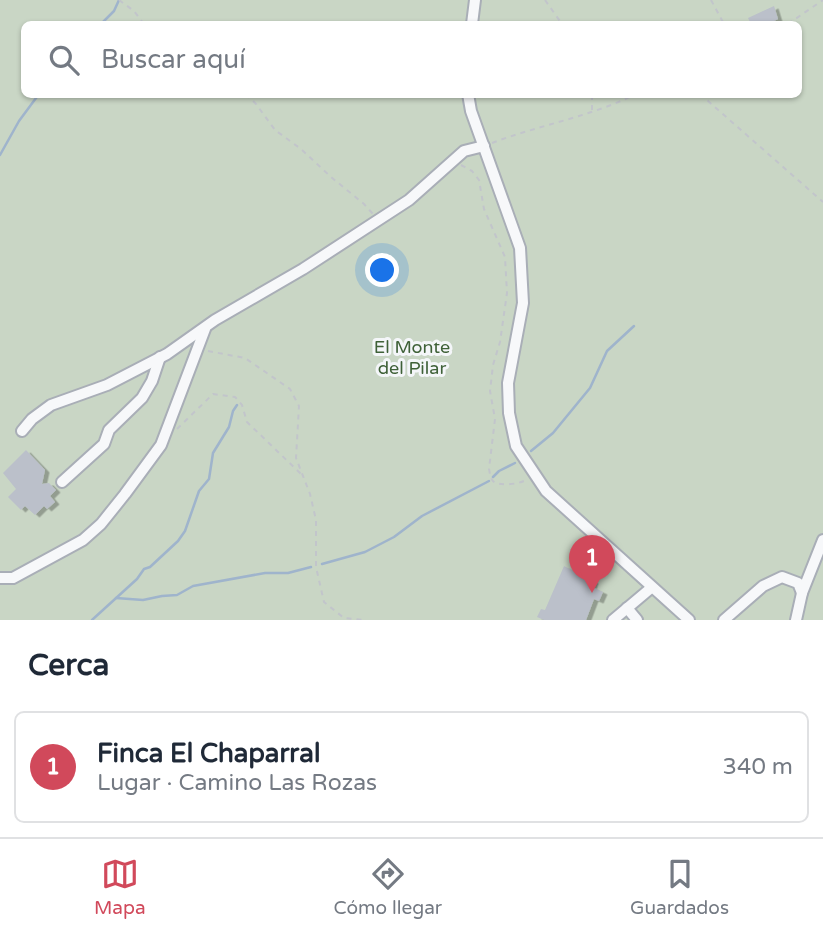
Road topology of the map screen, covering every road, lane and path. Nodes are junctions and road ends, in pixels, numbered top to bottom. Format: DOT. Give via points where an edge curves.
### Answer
graph roads {
  1 [pos="119,0"];
  2 [pos="475,0"];
  3 [pos="545,0"];
  4 [pos="711,0"];
  5 [pos="823,0"];
  6 [pos="142,21"];
  7 [pos="472,21"];
  8 [pos="560,21"];
  9 [pos="722,21"];
  10 [pos="792,21"];
  11 [pos="250,98"];
  12 [pos="469,98"];
  13 [pos="592,98"];
  14 [pos="626,98"];
  15 [pos="705,98"];
  16 [pos="592,111"];
  17 [pos="484,146"];
  18 [pos="448,164"];
  19 [pos="823,202"];
  20 [pos="378,221"];
  21 [pos="206,326"];
  22 [pos="197,349"];
  23 [pos="160,357"];
  24 [pos="177,429"];
  25 [pos="22,431"];
  26 [pos="533,474"];
  27 [pos="303,476"];
  28 [pos="62,482"];
  29 [pos="823,540"];
  30 [pos="0,578"];
  31 [pos="652,588"];
  32 [pos="803,593"];
  33 [pos="627,608"];
  34 [pos="365,620"];
  35 [pos="613,620"];
  36 [pos="638,620"];
  37 [pos="689,620"];
  38 [pos="724,620"];
  39 [pos="796,620"];
  1 -- 6 [label="path"];
  2 -- 7 [label="street"];
  3 -- 8 [label="path"];
  4 -- 9 [label="path"];
  5 -- 10 [label="path"];
  11 -- 20 [label="path" via="275,130"];
  12 -- 17 [label="street"];
  13 -- 16 [label="path"];
  14 -- 16 [label="path"];
  15 -- 19 [label="path"];
  16 -- 17 [label="path"];
  17 -- 18 [label="street" via="464,151"];
  17 -- 26 [label="street" via="520,248 523,303 508,383 509,413 516,446"];
  18 -- 20 [label="street"];
  18 -- 26 [label="path" via="463,166 479,180 484,209 505,257 507,293 490,391 495,419 491,477 499,484 523,483"];
  20 -- 21 [label="street"];
  21 -- 22 [label="street"];
  21 -- 23 [label="street"];
  22 -- 27 [label="path" via="245,358 290,389 299,406 296,458"];
  22 -- 30 [label="street" via="161,445 101,524 83,540 13,578"];
  23 -- 25 [label="street" via="107,385 51,405"];
  23 -- 28 [label="street" via="142,398 109,430 104,444"];
  24 -- 27 [label="path" via="214,394 235,397 247,422"];
  26 -- 31 [label="street"];
  27 -- 34 [label="path" via="318,532 316,567 324,602 344,618"];
  29 -- 32 [label="street"];
  31 -- 33 [label="street"];
  31 -- 37 [label="street"];
  32 -- 38 [label="street" via="798,583 782,577"];
  32 -- 39 [label="street"];
  33 -- 35 [label="street"];
  33 -- 36 [label="street"];
}
